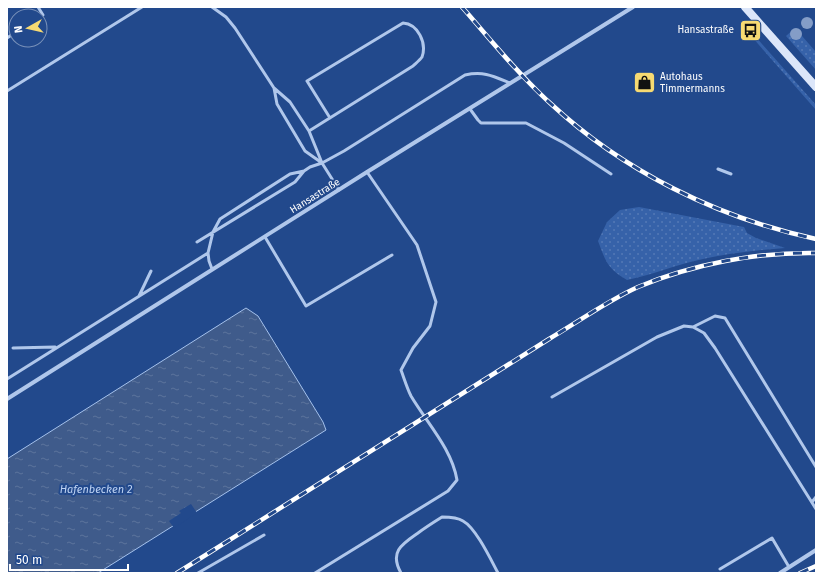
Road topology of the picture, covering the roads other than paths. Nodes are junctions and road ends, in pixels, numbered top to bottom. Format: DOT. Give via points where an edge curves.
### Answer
graph roads {
  1 [pos="142,7"];
  2 [pos="212,7"];
  3 [pos="633,7"];
  4 [pos="745,7"];
  5 [pos="510,83"];
  6 [pos="816,87"];
  7 [pos="274,88"];
  8 [pos="7,91"];
  9 [pos="470,109"];
  10 [pos="330,118"];
  11 [pos="309,132"];
  12 [pos="322,164"];
  13 [pos="718,169"];
  14 [pos="304,171"];
  15 [pos="367,172"];
  16 [pos="611,174"];
  17 [pos="731,174"];
  18 [pos="339,190"];
  19 [pos="213,232"];
  20 [pos="265,237"];
  21 [pos="197,242"];
  22 [pos="208,253"];
  23 [pos="392,256"];
  24 [pos="212,269"];
  25 [pos="151,271"];
  26 [pos="138,296"];
  27 [pos="693,327"];
  28 [pos="56,347"];
  29 [pos="13,348"];
  30 [pos="7,378"];
  31 [pos="552,397"];
  32 [pos="7,399"];
  33 [pos="816,467"];
  34 [pos="816,497"];
  35 [pos="812,502"];
  36 [pos="816,509"];
  37 [pos="264,535"];
  38 [pos="816,550"];
  39 [pos="789,567"];
  40 [pos="720,569"];
  41 [pos="198,573"];
  42 [pos="316,573"];
  43 [pos="401,573"];
  44 [pos="498,573"];
  45 [pos="780,573"];
  1 -- 8 [label="lane"];
  2 -- 7 [label="lane" via="226,17 235,28"];
  3 -- 5 [label="street, Hansastraße"];
  4 -- 6 [label="main road"];
  5 -- 9 [label="street, Hansastraße"];
  5 -- 12 [label="lane" via="487,74 466,75"];
  7 -- 11 [label="lane" via="290,102"];
  7 -- 12 [label="lane" via="277,104 305,151"];
  9 -- 15 [label="street, Hansastraße"];
  9 -- 16 [label="lane" via="481,123 526,123 564,143"];
  10 -- 10 [label="lane" via="422,58 423,44 415,27 403,22 307,81"];
  10 -- 11 [label="lane"];
  11 -- 12 [label="lane"];
  12 -- 14 [label="lane"];
  12 -- 18 [label="lane"];
  13 -- 17 [label="lane"];
  14 -- 19 [label="lane" via="295,182"];
  14 -- 19 [label="lane" via="290,174 220,219"];
  15 -- 18 [label="street, Hansastraße"];
  15 -- 42 [label="lane" via="417,245 436,302 430,326 413,348 401,370 410,394 455,467 457,480 448,491"];
  18 -- 20 [label="street, Hansastraße"];
  19 -- 21 [label="lane"];
  19 -- 22 [label="lane"];
  20 -- 23 [label="lane" via="306,306"];
  20 -- 24 [label="street, Hansastraße"];
  22 -- 24 [label="lane"];
  22 -- 26 [label="lane"];
  24 -- 32 [label="street, Hansastraße"];
  25 -- 26 [label="lane"];
  26 -- 28 [label="lane"];
  27 -- 31 [label="lane" via="684,326 657,337"];
  27 -- 33 [label="lane" via="716,316 725,318"];
  27 -- 35 [label="lane" via="704,333 715,348"];
  28 -- 29 [label="lane"];
  28 -- 30 [label="lane"];
  34 -- 35 [label="lane"];
  35 -- 36 [label="lane"];
  37 -- 41 [label="lane"];
  38 -- 39 [label="street"];
  39 -- 40 [label="lane" via="772,538"];
  39 -- 45 [label="street"];
  43 -- 44 [label="lane" via="397,566 397,552 403,543 442,517 465,521"];
}
